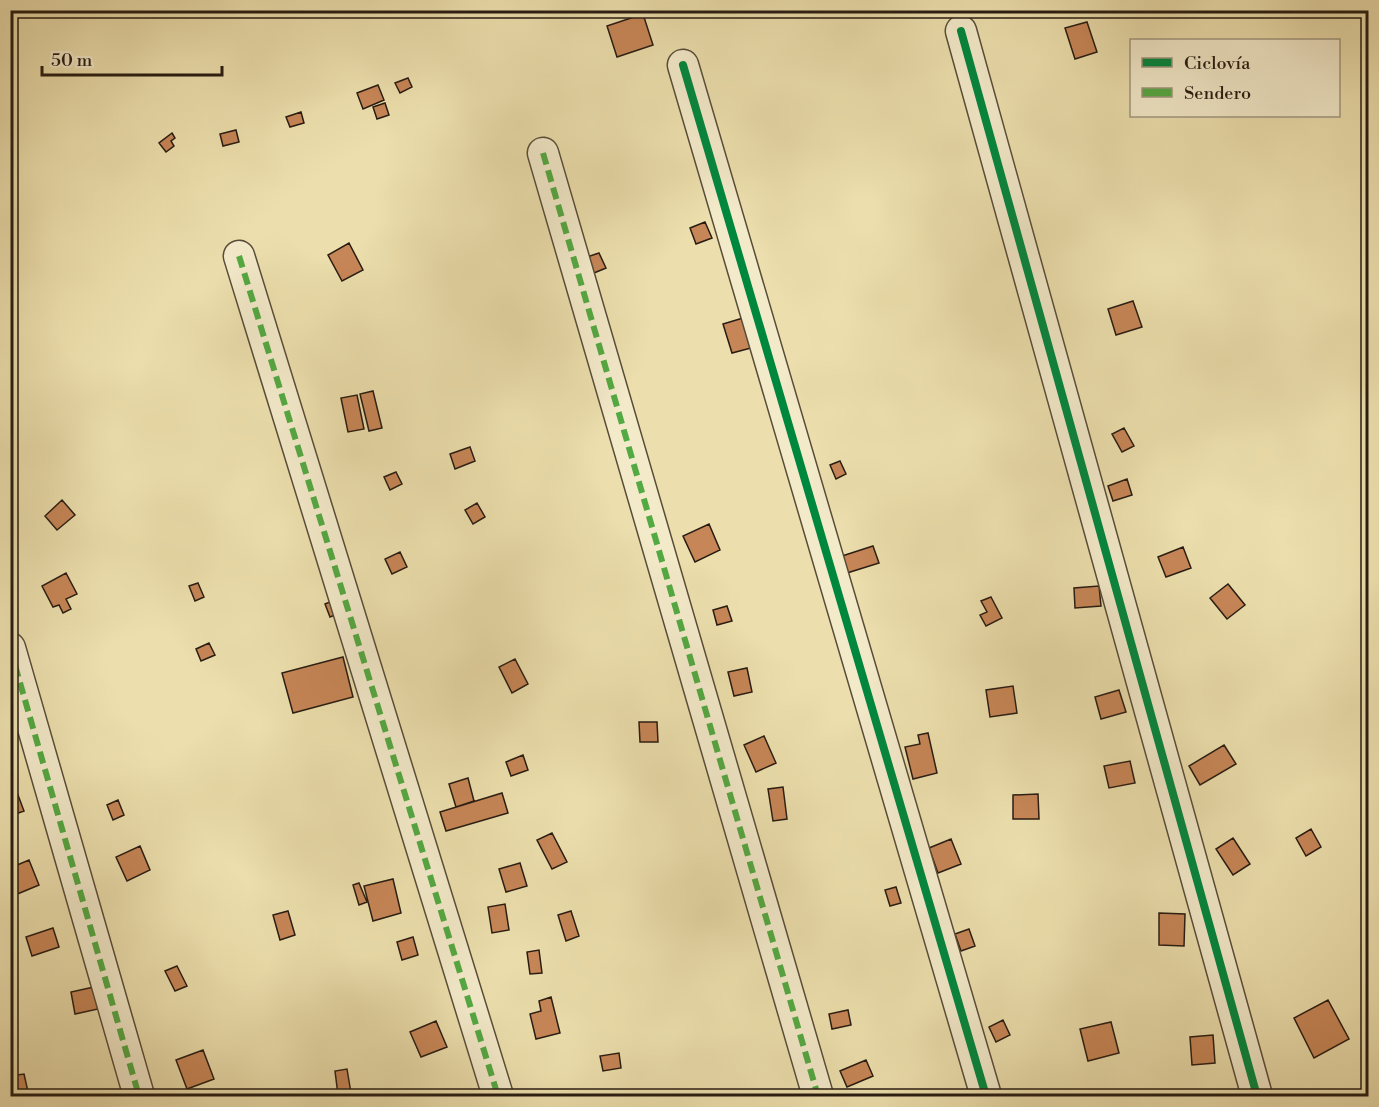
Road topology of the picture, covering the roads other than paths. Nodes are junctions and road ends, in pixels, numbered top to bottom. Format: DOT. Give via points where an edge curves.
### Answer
graph roads {
  1 [pos="961,31"];
  2 [pos="683,65"];
  3 [pos="543,153"];
  4 [pos="239,256"];
  5 [pos="10,648"];
  6 [pos="139,1096"];
  7 [pos="498,1096"];
  8 [pos="818,1096"];
  9 [pos="986,1096"];
  10 [pos="1257,1096"];
  1 -- 10 [label="street"];
  2 -- 9 [label="street"];
  3 -- 8 [label="street"];
  4 -- 7 [label="street"];
  5 -- 6 [label="street"];
}
